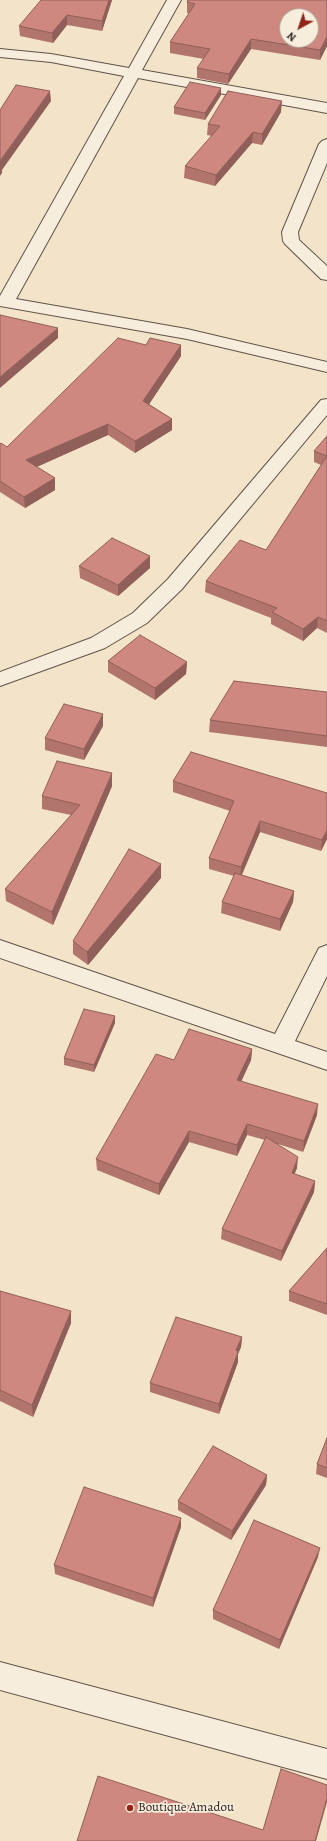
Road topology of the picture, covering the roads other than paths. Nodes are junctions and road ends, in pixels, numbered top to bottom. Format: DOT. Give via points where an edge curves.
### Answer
graph roads {
  1 [pos="174,0"];
  2 [pos="0,54"];
  3 [pos="133,73"];
  4 [pos="327,108"];
  5 [pos="327,144"];
  6 [pos="327,275"];
  7 [pos="3,301"];
  8 [pos="327,367"];
  9 [pos="327,404"];
  10 [pos="0,679"];
  11 [pos="0,949"];
  12 [pos="327,954"];
  13 [pos="281,1045"];
  14 [pos="327,1061"];
  15 [pos="0,1676"];
  16 [pos="327,1764"];
  1 -- 3 [label="street"];
  2 -- 3 [label="street" via="51,58"];
  3 -- 4 [label="street"];
  3 -- 7 [label="street"];
  5 -- 6 [label="street" via="290,232 291,242"];
  7 -- 8 [label="street" via="187,334"];
  9 -- 10 [label="street" via="175,584 140,618 98,643"];
  11 -- 13 [label="street"];
  12 -- 13 [label="street"];
  13 -- 14 [label="street"];
  15 -- 16 [label="street"];
}
